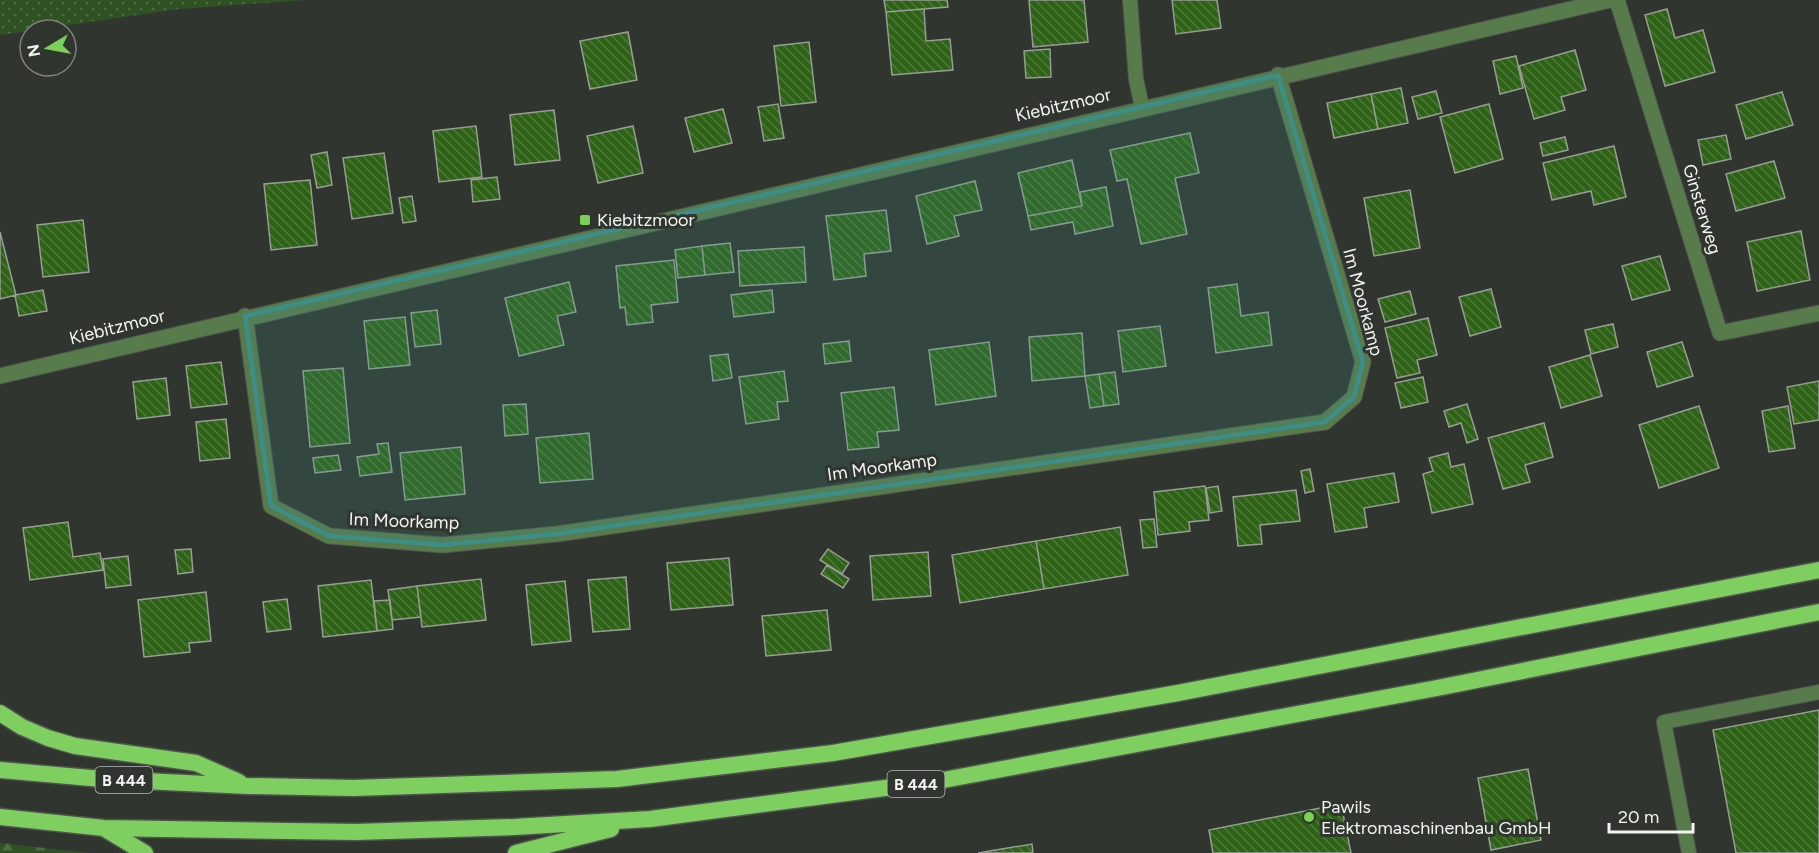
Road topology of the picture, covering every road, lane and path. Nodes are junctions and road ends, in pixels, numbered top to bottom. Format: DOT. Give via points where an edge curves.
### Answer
graph roads {
  1 [pos="1130,0"];
  2 [pos="1610,0"];
  3 [pos="1617,0"];
  4 [pos="1278,75"];
  5 [pos="1142,107"];
  6 [pos="1819,313"];
  7 [pos="245,316"];
  8 [pos="0,376"];
  9 [pos="1819,570"];
  10 [pos="1819,612"];
  11 [pos="1819,692"];
  12 [pos="0,713"];
  13 [pos="0,770"];
  14 [pos="248,786"];
  15 [pos="0,817"];
  16 [pos="650,819"];
  17 [pos="104,828"];
  18 [pos="145,853"];
  19 [pos="516,853"];
  20 [pos="1689,853"];
  1 -- 5 [label="lane"];
  2 -- 4 [label="street, Kiebitzmoor"];
  3 -- 6 [label="street, Ginsterweg" via="1720,333"];
  4 -- 5 [label="street, Kiebitzmoor"];
  4 -- 7 [label="street, Im Moorkamp" via="1363,362 1354,397 1325,422 557,534 443,545 328,536 271,506"];
  5 -- 7 [label="street, Kiebitzmoor"];
  7 -- 8 [label="street, Kiebitzmoor"];
  9 -- 14 [label="highway, B 444" via="1178,693 833,753 616,779 353,788"];
  10 -- 16 [label="highway, B 444" via="938,781"];
  11 -- 20 [label="lane" via="1664,722"];
  12 -- 14 [label="highway" via="22,727 75,746 196,763"];
  13 -- 14 [label="highway, B 444"];
  15 -- 17 [label="highway, B 444"];
  16 -- 17 [label="highway, B 444" via="356,832"];
  16 -- 19 [label="highway, B 444"];
  17 -- 18 [label="highway, B 444"];
}
